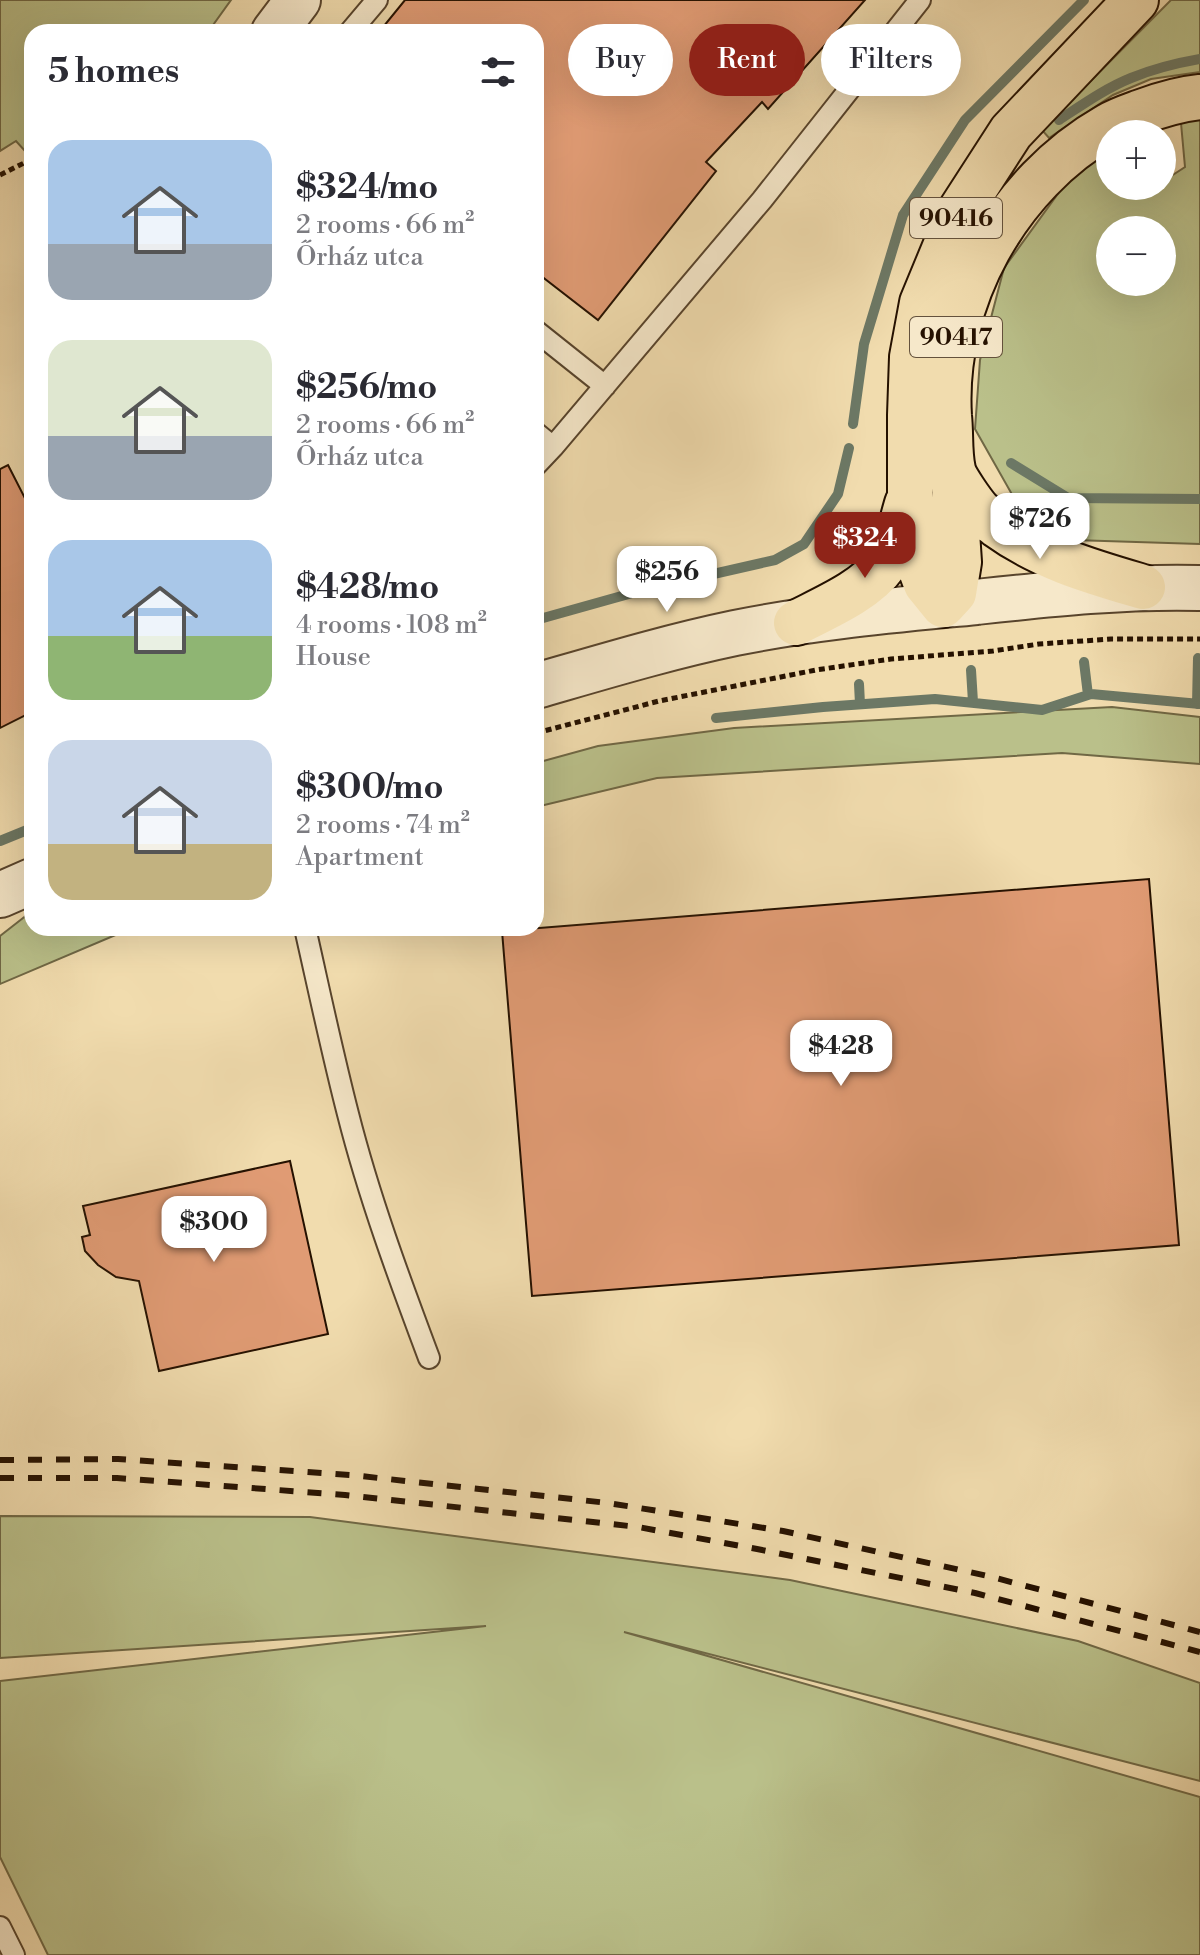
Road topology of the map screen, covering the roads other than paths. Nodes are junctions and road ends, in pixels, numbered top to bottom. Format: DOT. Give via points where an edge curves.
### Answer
graph roads {
  1 [pos="298,0"];
  2 [pos="377,0"];
  3 [pos="920,0"];
  4 [pos="1136,0"];
  5 [pos="280,24"];
  6 [pos="357,24"];
  7 [pos="1200,97"];
  8 [pos="544,337"];
  9 [pos="605,386"];
  10 [pos="544,440"];
  11 [pos="553,447"];
  12 [pos="544,457"];
  13 [pos="953,473"];
  14 [pos="910,494"];
  15 [pos="1143,587"];
  16 [pos="1200,588"];
  17 [pos="943,605"];
  18 [pos="796,623"];
  19 [pos="544,684"];
  20 [pos="24,884"];
  21 [pos="0,895"];
  22 [pos="307,936"];
  23 [pos="429,1358"];
  24 [pos="0,1927"];
  25 [pos="14,1955"];
  1 -- 5 [label="street"];
  2 -- 6 [label="lane"];
  3 -- 9 [label="lane" via="762,200"];
  4 -- 14 [label="highway, 90416" via="1011,132 949,235 922,303 912,357"];
  7 -- 13 [label="highway, 90417" via="1109,125 1039,180 1006,220 982,263 956,335 949,406"];
  8 -- 9 [label="lane"];
  9 -- 11 [label="lane"];
  10 -- 11 [label="lane"];
  11 -- 12 [label="lane"];
  13 -- 15 [label="highway" via="980,511 1017,540 1045,555"];
  13 -- 17 [label="highway, 90417" via="959,562 954,593"];
  14 -- 17 [label="highway, 90416" via="919,565"];
  14 -- 18 [label="highway, 90416" via="885,564 840,600"];
  15 -- 16 [label="street"];
  15 -- 17 [label="street"];
  17 -- 18 [label="street"];
  18 -- 19 [label="street" via="658,651"];
  20 -- 21 [label="street"];
  22 -- 23 [label="lane" via="361,1160"];
  24 -- 25 [label="lane"];
}
